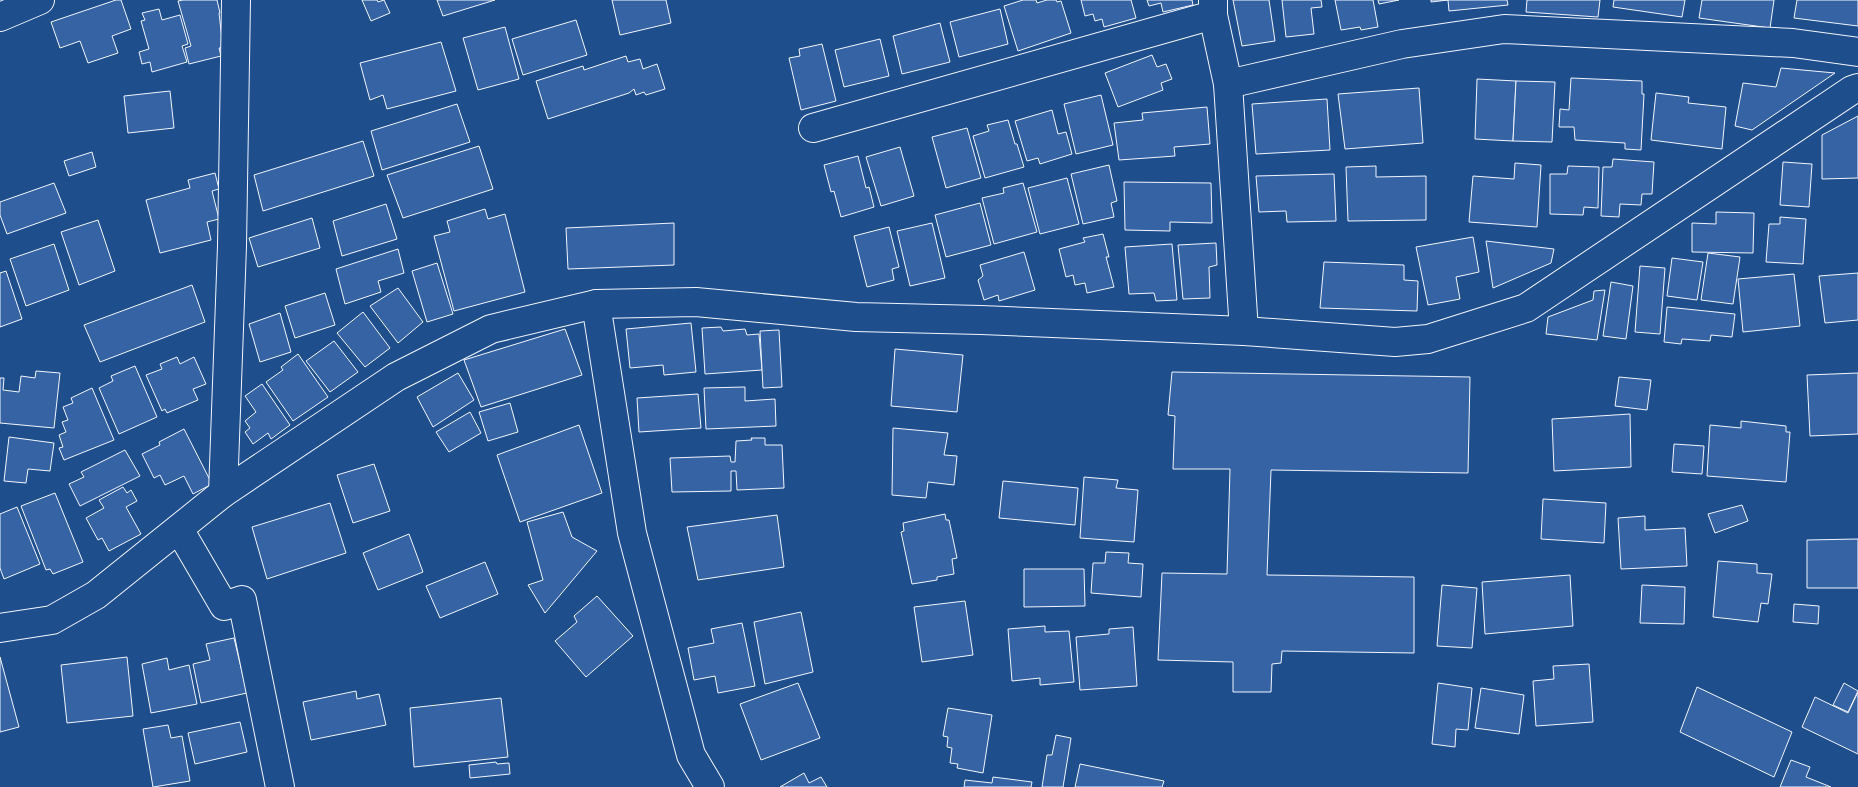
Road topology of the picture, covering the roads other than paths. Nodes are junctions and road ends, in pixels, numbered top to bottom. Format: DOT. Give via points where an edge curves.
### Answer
graph roads {
  1 [pos="40,0"];
  2 [pos="236,0"];
  3 [pos="1213,7"];
  4 [pos="0,17"];
  5 [pos="1858,52"];
  6 [pos="1228,84"];
  7 [pos="1858,88"];
  8 [pos="813,128"];
  9 [pos="596,304"];
  10 [pos="1244,331"];
  11 [pos="223,493"];
  12 [pos="179,529"];
  13 [pos="0,628"];
  14 [pos="280,787"];
  15 [pos="710,787"];
  1 -- 4 [label="street"];
  2 -- 11 [label="street"];
  3 -- 6 [label="street"];
  3 -- 8 [label="street"];
  5 -- 6 [label="street" via="1793,43 1504,29 1402,44"];
  6 -- 10 [label="street"];
  7 -- 10 [label="street" via="1526,308 1428,339 1395,342"];
  9 -- 10 [label="street" via="696,302 856,317"];
  9 -- 11 [label="street" via="491,329 396,377"];
  9 -- 15 [label="street" via="632,533 691,755"];
  11 -- 12 [label="street"];
  12 -- 13 [label="street" via="96,595 52,620"];
  12 -- 14 [label="street" via="224,606 242,600"];
}
